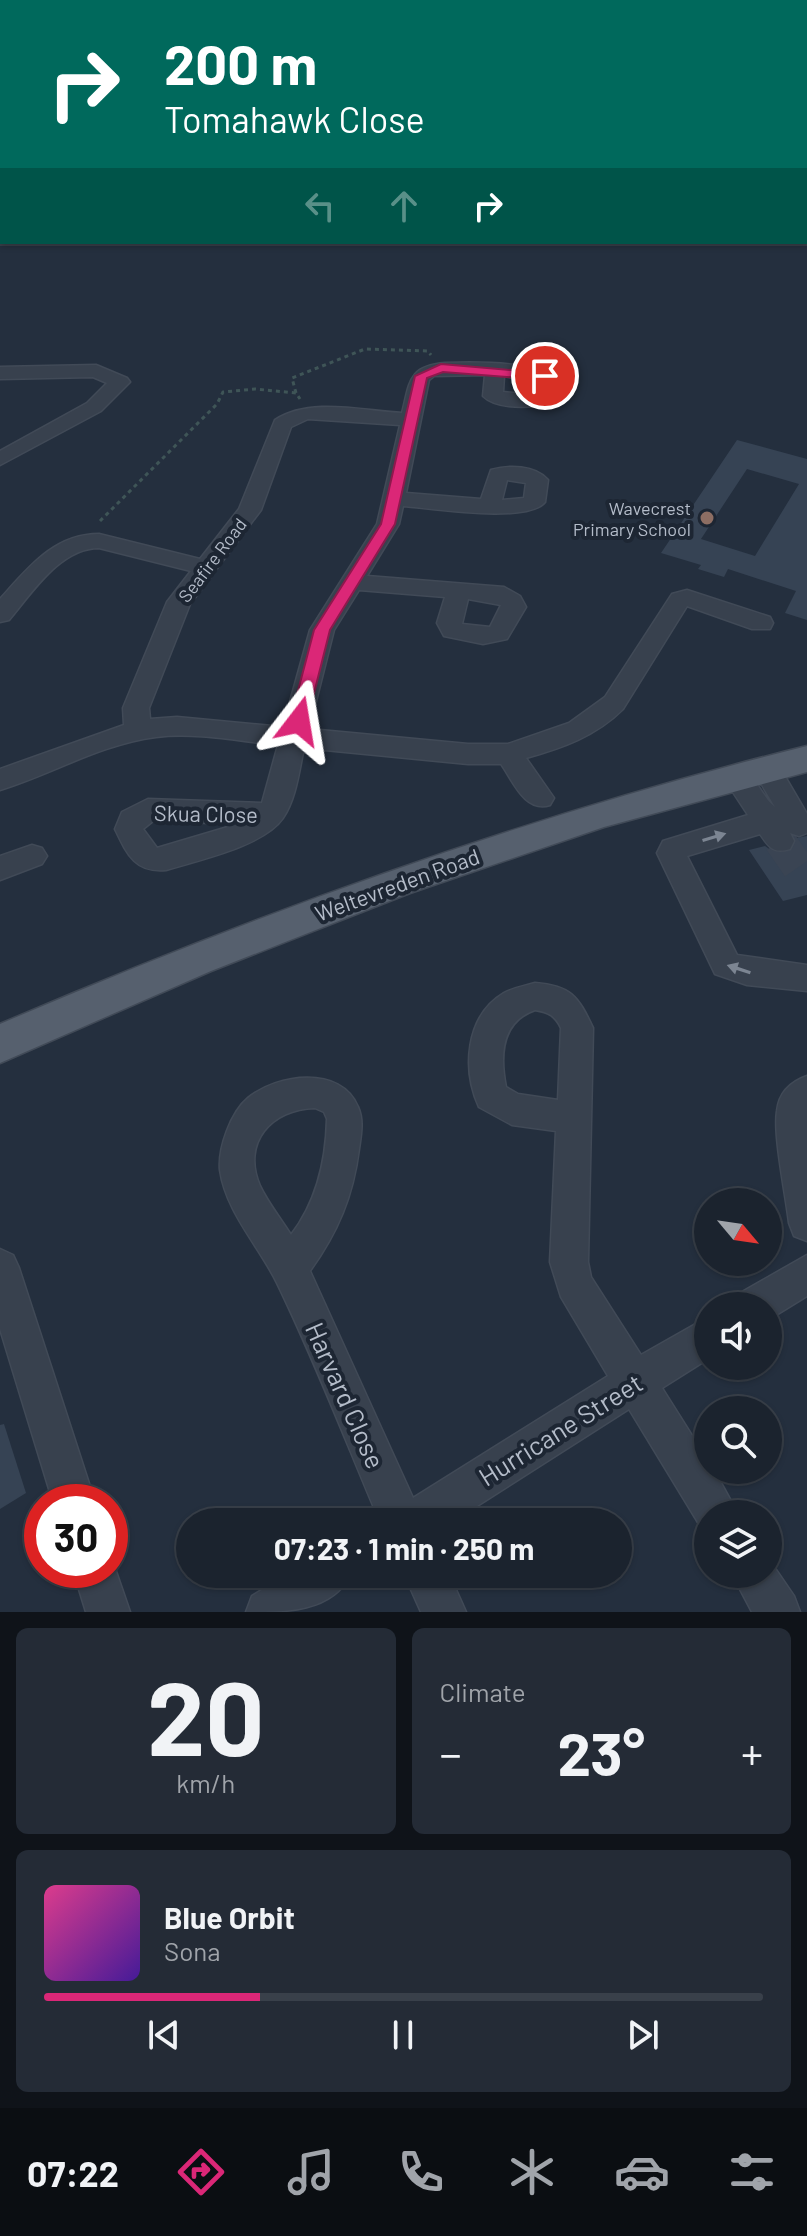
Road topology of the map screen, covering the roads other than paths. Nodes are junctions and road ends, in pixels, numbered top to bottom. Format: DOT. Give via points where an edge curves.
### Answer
graph roads {
  1 [pos="495,371"];
  2 [pos="0,373"];
  3 [pos="411,420"];
  4 [pos="0,459"];
  5 [pos="394,499"];
  6 [pos="490,505"];
  7 [pos="204,567"];
  8 [pos="352,582"];
  9 [pos="459,592"];
  10 [pos="0,614"];
  11 [pos="761,623"];
  12 [pos="137,731"];
  13 [pos="295,737"];
  14 [pos="508,754"];
  15 [pos="807,759"];
  16 [pos="752,772"];
  17 [pos="0,780"];
  18 [pos="540,798"];
  19 [pos="271,814"];
  20 [pos="32,856"];
  21 [pos="0,868"];
  22 [pos="807,978"];
  23 [pos="0,1044"];
  24 [pos="807,1091"];
  25 [pos="573,1118"];
  26 [pos="807,1223"];
  27 [pos="0,1268"];
  28 [pos="290,1268"];
  29 [pos="807,1274"];
  30 [pos="778,1292"];
  31 [pos="694,1345"];
  32 [pos="635,1382"];
  33 [pos="68,1484"];
  34 [pos="708,1500"];
  35 [pos="396,1508"];
  36 [pos="435,1508"];
  37 [pos="101,1588"];
  38 [pos="307,1588"];
  39 [pos="433,1588"];
  40 [pos="763,1588"];
  41 [pos="108,1612"];
  42 [pos="268,1612"];
  43 [pos="444,1612"];
  44 [pos="778,1612"];
  1 -- 3 [label="street, Skua Close" via="435,369 420,379"];
  2 -- 4 [label="street" via="96,371 120,382 94,407"];
  3 -- 5 [label="street, Skua Close"];
  3 -- 7 [label="street, Seafire Road" via="308,413 291,418 280,427 250,510"];
  5 -- 6 [label="street"];
  5 -- 8 [label="street, Skua Close" via="385,532"];
  7 -- 10 [label="street" via="82,540 63,549"];
  7 -- 12 [label="street, Seafire Road" via="174,614 136,708"];
  8 -- 9 [label="street"];
  8 -- 13 [label="street, Skua Close" via="322,630"];
  11 -- 14 [label="street" via="680,599 603,716 559,738"];
  12 -- 13 [label="street" via="177,726"];
  12 -- 17 [label="street"];
  13 -- 14 [label="street"];
  13 -- 19 [label="street, Skua Close"];
  14 -- 18 [label="street"];
  15 -- 16 [label="main road, Weltevreden Road"];
  22 -- 16 [label="street, one-way" via="726,965 671,853 785,825"];
  16 -- 23 [label="main road, Weltevreden Road" via="441,867 215,952"];
  20 -- 21 [label="street"];
  24 -- 26 [label="street" via="793,1114"];
  25 -- 32 [label="street" via="569,1262 574,1284"];
  27 -- 33 [label="street"];
  28 -- 35 [label="street, Harvard Close"];
  29 -- 30 [label="street"];
  31 -- 32 [label="street, Hurricane Street"];
  32 -- 34 [label="street"];
  32 -- 36 [label="street, Hurricane Street"];
  37 -- 41 [label="street"];
  38 -- 42 [label="street"];
  39 -- 43 [label="street"];
  40 -- 44 [label="street"];
}
